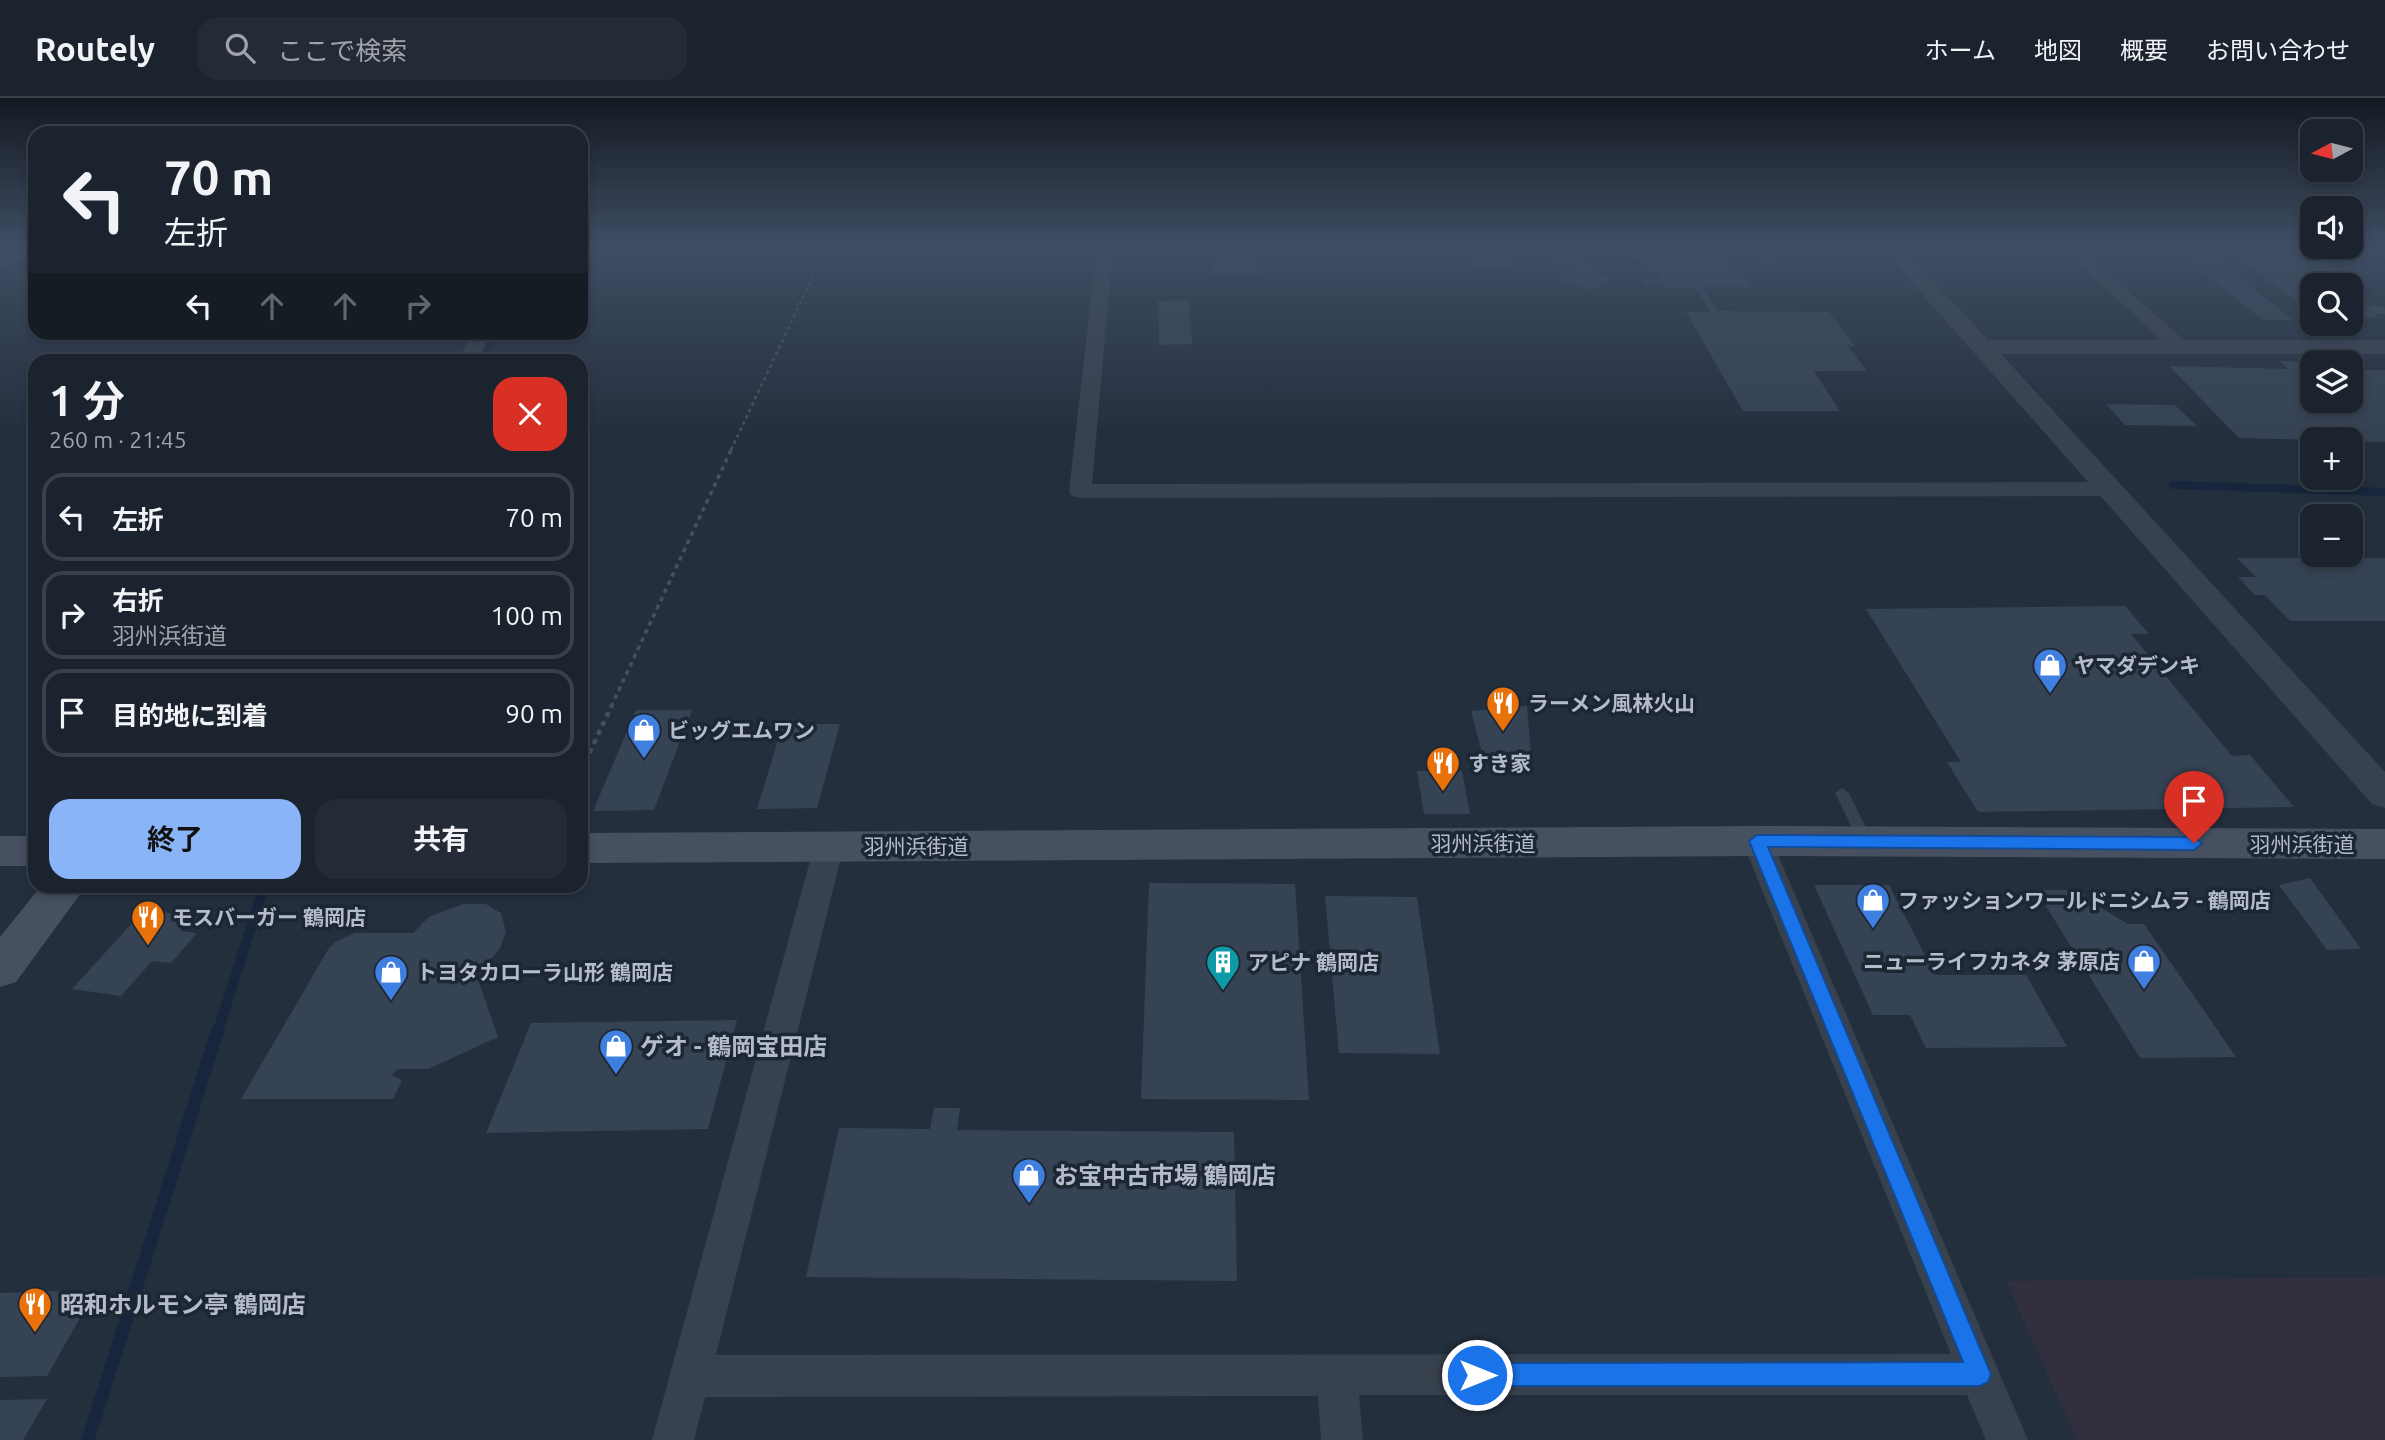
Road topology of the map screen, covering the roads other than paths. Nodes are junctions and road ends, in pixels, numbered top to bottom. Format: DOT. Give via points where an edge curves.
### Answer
graph roads {
  1 [pos="1099,309"];
  2 [pos="1947,309"];
  3 [pos="2138,309"];
  4 [pos="1982,347"];
  5 [pos="2180,347"];
  6 [pos="2385,347"];
  7 [pos="2109,489"];
  8 [pos="1842,793"];
  9 [pos="2385,795"];
  10 [pos="1757,841"];
  11 [pos="1866,842"];
  12 [pos="2385,844"];
  13 [pos="829,846"];
  14 [pos="588,848"];
  15 [pos="0,851"];
  16 [pos="28,851"];
  17 [pos="60,893"];
  18 [pos="0,969"];
  19 [pos="1980,1374"];
  20 [pos="1337,1375"];
  21 [pos="690,1376"];
  22 [pos="673,1440"];
  23 [pos="1342,1440"];
  24 [pos="2007,1440"];
  1 -- 7 [label="street" via="1080,491"];
  2 -- 4 [label="street"];
  3 -- 5 [label="street"];
  4 -- 5 [label="street"];
  4 -- 7 [label="street"];
  5 -- 6 [label="street"];
  7 -- 9 [label="street"];
  8 -- 11 [label="lane"];
  10 -- 11 [label="main road, 羽州浜街道"];
  10 -- 13 [label="main road, 羽州浜街道"];
  10 -- 19 [label="street"];
  11 -- 12 [label="main road, 羽州浜街道"];
  13 -- 14 [label="main road, 羽州浜街道"];
  13 -- 21 [label="street"];
  15 -- 16 [label="main road"];
  17 -- 18 [label="main road"];
  19 -- 20 [label="street"];
  19 -- 24 [label="street"];
  20 -- 21 [label="street"];
  20 -- 23 [label="street"];
  21 -- 22 [label="street"];
}
